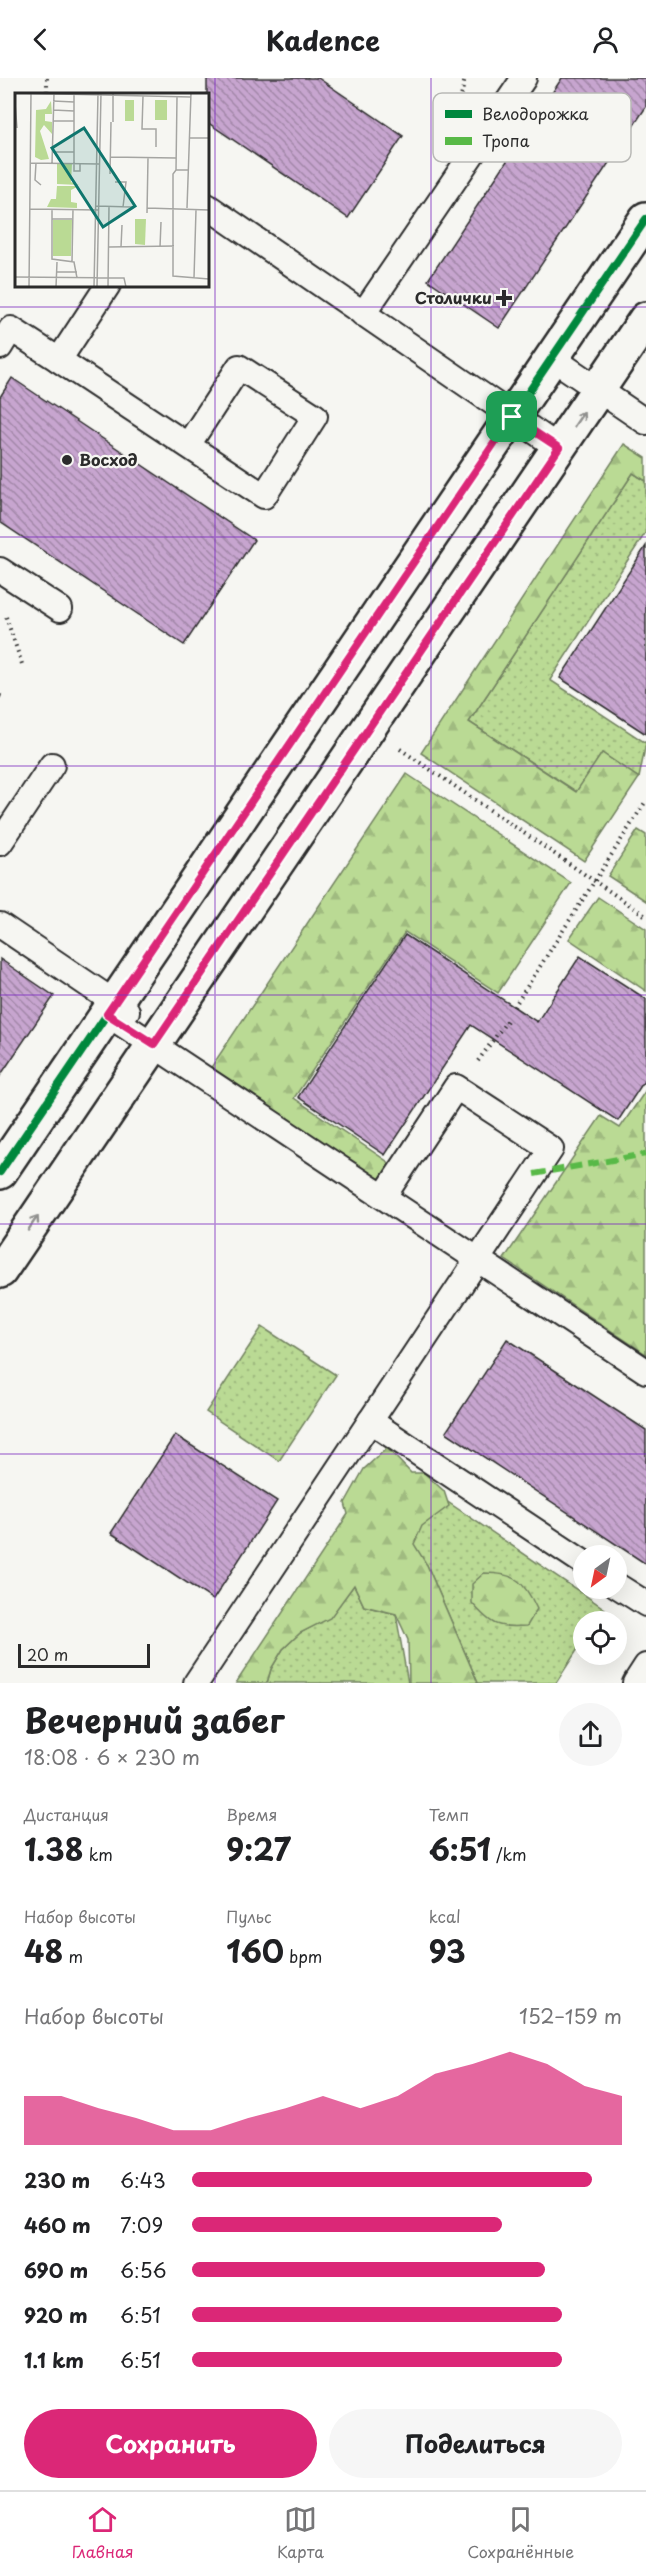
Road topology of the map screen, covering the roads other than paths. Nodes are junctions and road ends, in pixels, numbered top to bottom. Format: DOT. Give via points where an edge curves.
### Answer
graph roads {
  1 [pos="524,78"];
  2 [pos="514,93"];
  3 [pos="467,162"];
  4 [pos="208,207"];
  5 [pos="646,219"];
  6 [pos="107,286"];
  7 [pos="363,314"];
  8 [pos="646,319"];
  9 [pos="0,347"];
  10 [pos="552,358"];
  11 [pos="59,360"];
  12 [pos="598,390"];
  13 [pos="512,417"];
  14 [pos="646,422"];
  15 [pos="188,446"];
  16 [pos="559,448"];
  17 [pos="0,570"];
  18 [pos="60,609"];
  19 [pos="52,765"];
  20 [pos="0,843"];
  21 [pos="0,925"];
  22 [pos="111,1009"];
  23 [pos="158,1038"];
  24 [pos="0,1172"];
  25 [pos="384,1196"];
  26 [pos="477,1259"];
  27 [pos="0,1271"];
  28 [pos="646,1371"];
  29 [pos="370,1421"];
  30 [pos="573,1556"];
  31 [pos="627,1591"];
  32 [pos="646,1604"];
  33 [pos="646,1666"];
  34 [pos="196,1683"];
  35 [pos="635,1683"];
  1 -- 2 [label="lane"];
  3 -- 7 [label="lane"];
  4 -- 7 [label="lane"];
  5 -- 10 [label="street"];
  6 -- 11 [label="lane"];
  7 -- 13 [label="lane"];
  8 -- 12 [label="street"];
  9 -- 11 [label="lane" via="11,329"];
  10 -- 12 [label="lane"];
  10 -- 13 [label="street"];
  11 -- 15 [label="lane"];
  12 -- 14 [label="lane"];
  16 -- 12 [label="street, one-way"];
  13 -- 16 [label="lane"];
  13 -- 22 [label="street"];
  15 -- 15 [label="lane" via="264,496 315,416 239,367"];
  16 -- 23 [label="street"];
  17 -- 18 [label="lane"];
  19 -- 20 [label="lane"];
  21 -- 22 [label="lane"];
  22 -- 23 [label="lane"];
  22 -- 24 [label="street"];
  23 -- 25 [label="lane"];
  27 -- 23 [label="street, one-way"];
  25 -- 26 [label="lane"];
  25 -- 26 [label="lane" via="456,1087 551,1149"];
  26 -- 28 [label="lane"];
  26 -- 29 [label="lane"];
  29 -- 30 [label="lane"];
  29 -- 34 [label="lane"];
  31 -- 32 [label="lane"];
  33 -- 35 [label="lane"];
}
